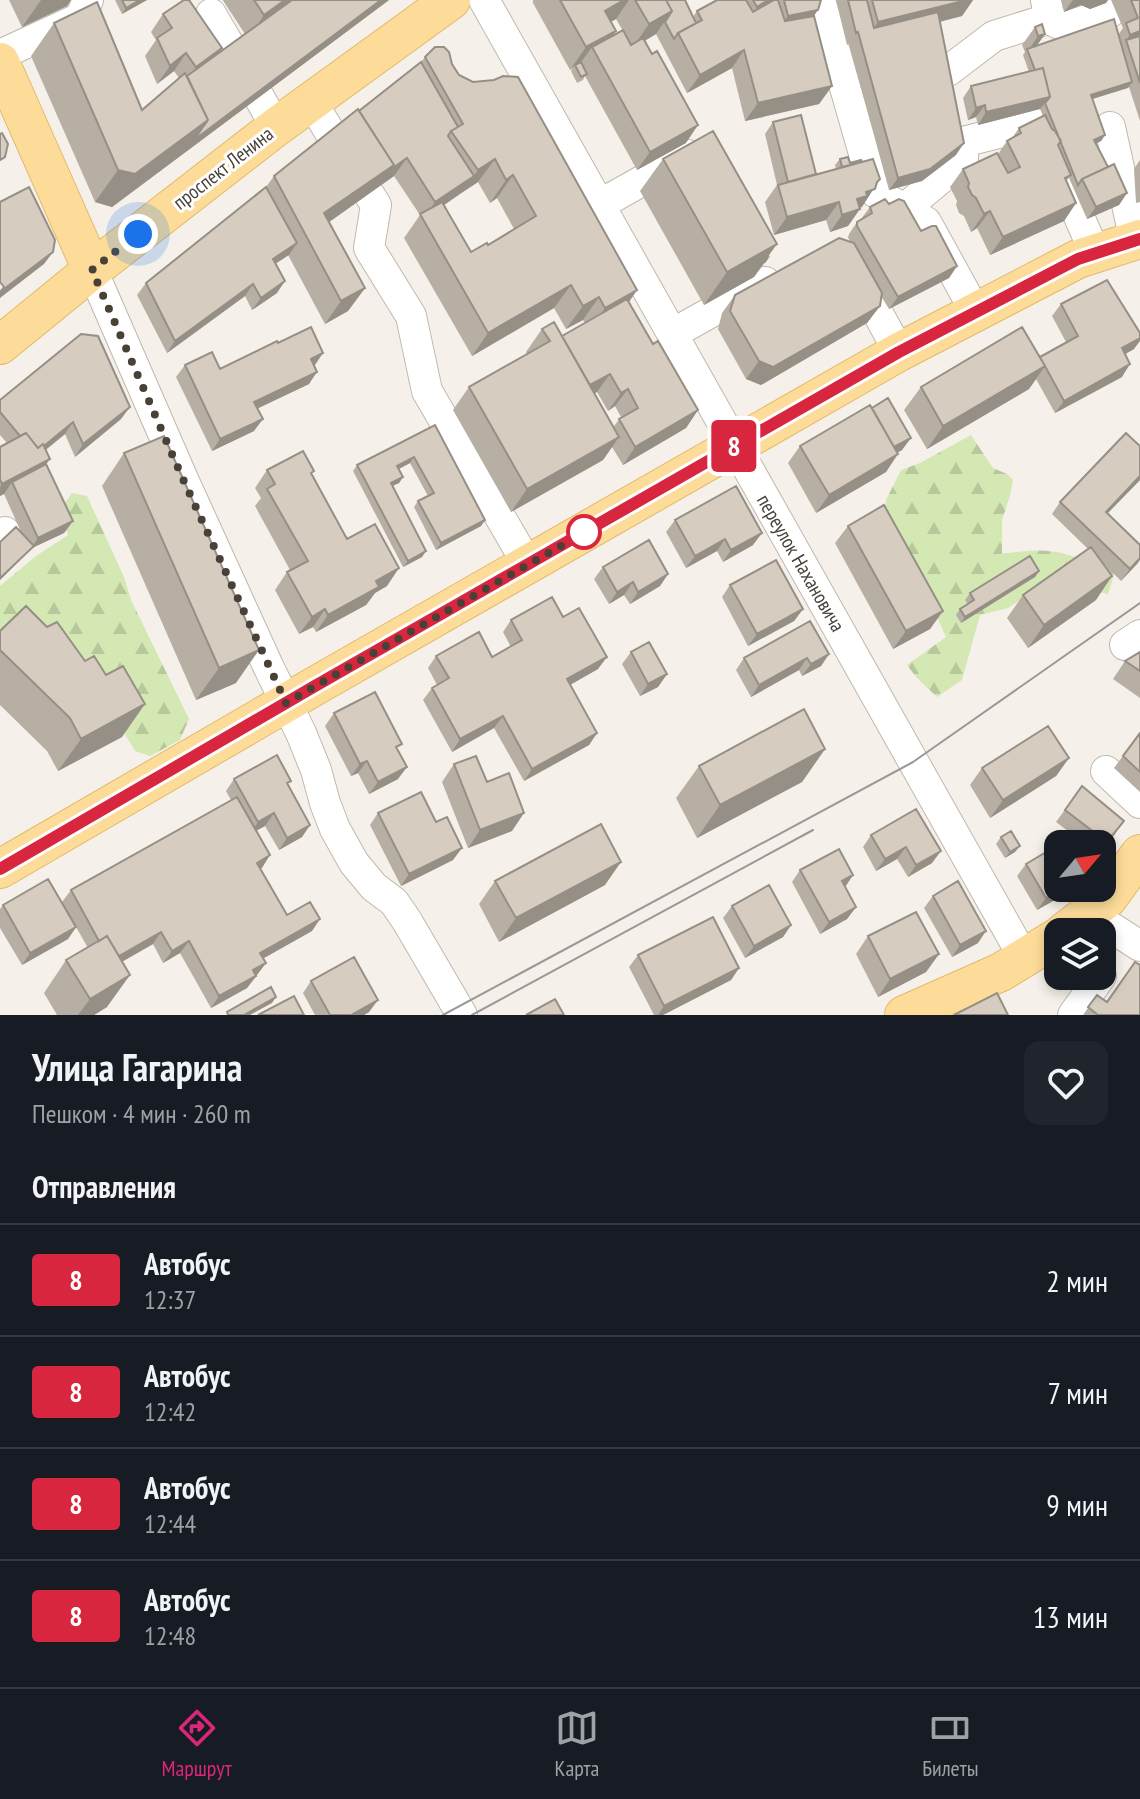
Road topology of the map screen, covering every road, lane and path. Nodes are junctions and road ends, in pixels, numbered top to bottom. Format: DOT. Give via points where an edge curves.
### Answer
graph roads {
  1 [pos="88,0"];
  2 [pos="451,0"];
  3 [pos="484,0"];
  4 [pos="820,0"];
  5 [pos="1047,8"];
  6 [pos="1109,13"];
  7 [pos="211,14"];
  8 [pos="232,50"];
  9 [pos="0,62"];
  10 [pos="948,71"];
  11 [pos="311,101"];
  12 [pos="1110,127"];
  13 [pos="334,139"];
  14 [pos="702,151"];
  15 [pos="369,194"];
  16 [pos="599,205"];
  17 [pos="904,209"];
  18 [pos="1137,240"];
  19 [pos="1095,253"];
  20 [pos="846,255"];
  21 [pos="92,270"];
  22 [pos="785,271"];
  23 [pos="975,311"];
  24 [pos="672,334"];
  25 [pos="0,345"];
  26 [pos="899,352"];
  27 [pos="734,446"];
  28 [pos="528,565"];
  29 [pos="286,703"];
  30 [pos="1106,771"];
  31 [pos="1140,803"];
  32 [pos="1140,854"];
  33 [pos="0,869"];
  34 [pos="1090,908"];
  35 [pos="1134,942"];
  36 [pos="1044,946"];
  37 [pos="1024,958"];
  38 [pos="1116,960"];
  39 [pos="1090,990"];
  40 [pos="462,1015"];
  41 [pos="904,1015"];
  42 [pos="1073,1015"];
  1 -- 9 [label="street" via="80,18"];
  2 -- 11 [label="main road, проспект Ленина"];
  3 -- 16 [label="street, переулок Нахановича"];
  4 -- 17 [label="street" via="875,192"];
  5 -- 6 [label="street" via="1057,23 1068,26"];
  5 -- 10 [label="street" via="1039,22 994,36"];
  7 -- 8 [label="street"];
  9 -- 21 [label="main road"];
  11 -- 13 [label="street"];
  11 -- 21 [label="main road, проспект Ленина" via="267,112"];
  12 -- 18 [label="street"];
  14 -- 16 [label="street"];
  15 -- 28 [label="street" via="376,205 369,248 411,316 427,391"];
  16 -- 24 [label="street, переулок Нахановича"];
  17 -- 19 [label="street" via="963,160 963,142 1038,123"];
  17 -- 23 [label="street" via="926,222"];
  18 -- 19 [label="main road"];
  19 -- 23 [label="main road"];
  20 -- 26 [label="street"];
  21 -- 25 [label="main road, проспект Ленина"];
  21 -- 29 [label="street"];
  22 -- 24 [label="street"];
  23 -- 26 [label="main road"];
  24 -- 27 [label="street, переулок Нахановича"];
  26 -- 27 [label="main road"];
  27 -- 28 [label="main road"];
  27 -- 37 [label="street, переулок Нахановича"];
  28 -- 29 [label="main road"];
  29 -- 33 [label="main road"];
  29 -- 40 [label="street" via="335,829 354,863 394,902"];
  30 -- 31 [label="street"];
  32 -- 34 [label="main road"];
  34 -- 35 [label="street"];
  35 -- 38 [label="street"];
  36 -- 37 [label="main road"];
  37 -- 41 [label="main road"];
  39 -- 42 [label="street"];
}
